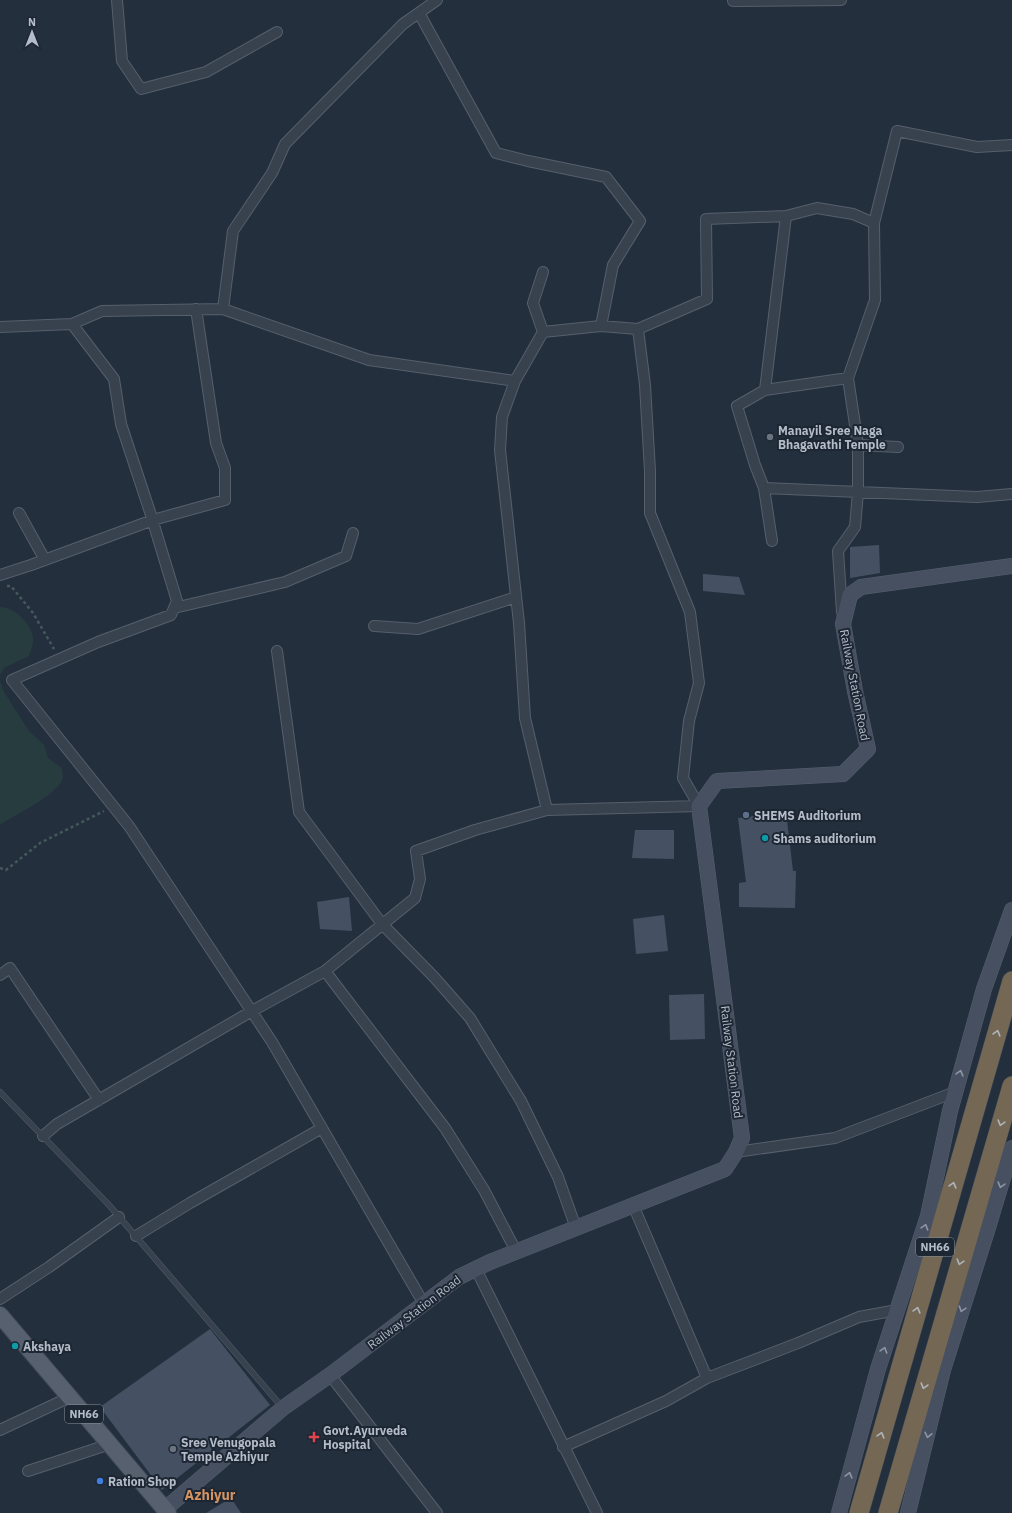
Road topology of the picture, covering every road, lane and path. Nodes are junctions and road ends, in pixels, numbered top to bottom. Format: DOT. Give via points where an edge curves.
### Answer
graph roads {
  1 [pos="118,0"];
  2 [pos="436,0"];
  3 [pos="841,0"];
  4 [pos="733,1"];
  5 [pos="419,13"];
  6 [pos="277,32"];
  7 [pos="1012,145"];
  8 [pos="786,216"];
  9 [pos="874,223"];
  10 [pos="543,272"];
  11 [pos="196,309"];
  12 [pos="222,309"];
  13 [pos="72,324"];
  14 [pos="601,326"];
  15 [pos="0,327"];
  16 [pos="638,329"];
  17 [pos="543,332"];
  18 [pos="848,378"];
  19 [pos="515,381"];
  20 [pos="765,390"];
  21 [pos="858,445"];
  22 [pos="898,447"];
  23 [pos="764,488"];
  24 [pos="858,492"];
  25 [pos="1012,494"];
  26 [pos="19,513"];
  27 [pos="153,520"];
  28 [pos="353,533"];
  29 [pos="772,541"];
  30 [pos="45,560"];
  31 [pos="1012,566"];
  32 [pos="0,575"];
  33 [pos="6,586"];
  34 [pos="516,597"];
  35 [pos="174,608"];
  36 [pos="843,624"];
  37 [pos="374,626"];
  38 [pos="277,651"];
  39 [pos="59,658"];
  40 [pos="699,806"];
  41 [pos="114,807"];
  42 [pos="547,810"];
  43 [pos="0,868"];
  44 [pos="1012,910"];
  45 [pos="382,924"];
  46 [pos="325,971"];
  47 [pos="0,975"];
  48 [pos="1012,981"];
  49 [pos="252,1011"];
  50 [pos="1012,1086"];
  51 [pos="0,1092"];
  52 [pos="955,1092"];
  53 [pos="99,1100"];
  54 [pos="322,1128"];
  55 [pos="43,1136"];
  56 [pos="1012,1148"];
  57 [pos="736,1152"];
  58 [pos="633,1205"];
  59 [pos="119,1217"];
  60 [pos="576,1228"];
  61 [pos="136,1236"];
  62 [pos="516,1252"];
  63 [pos="476,1269"];
  64 [pos="0,1300"];
  65 [pos="424,1304"];
  66 [pos="898,1310"];
  67 [pos="0,1316"];
  68 [pos="330,1375"];
  69 [pos="707,1378"];
  70 [pos="70,1397"];
  71 [pos="283,1408"];
  72 [pos="0,1430"];
  73 [pos="110,1444"];
  74 [pos="563,1447"];
  75 [pos="28,1470"];
  76 [pos="167,1511"];
  77 [pos="437,1513"];
  78 [pos="598,1513"];
  79 [pos="840,1513"];
  80 [pos="859,1513"];
  81 [pos="888,1513"];
  82 [pos="908,1513"];
  1 -- 6 [label="street" via="122,61 141,89 206,72"];
  2 -- 5 [label="street"];
  3 -- 4 [label="street"];
  5 -- 12 [label="street" via="403,24 285,144 272,173 234,231"];
  5 -- 14 [label="street" via="496,153 606,176 640,222 613,265"];
  7 -- 9 [label="street" via="977,147 897,131"];
  8 -- 9 [label="street" via="817,208 853,214"];
  8 -- 16 [label="street" via="706,219 707,299"];
  8 -- 20 [label="street"];
  9 -- 18 [label="street" via="875,300"];
  10 -- 17 [label="street" via="533,303"];
  11 -- 12 [label="street"];
  11 -- 13 [label="street" via="102,311"];
  11 -- 27 [label="street" via="216,443 225,468 225,500"];
  12 -- 19 [label="street" via="369,360"];
  13 -- 15 [label="street"];
  13 -- 27 [label="street" via="114,379 122,424"];
  14 -- 16 [label="street"];
  14 -- 17 [label="street"];
  16 -- 40 [label="street" via="645,385 650,513 690,612 699,683 689,721 683,778"];
  17 -- 19 [label="street"];
  18 -- 20 [label="street"];
  18 -- 21 [label="street"];
  19 -- 34 [label="street" via="502,417 500,450"];
  20 -- 23 [label="street" via="737,406"];
  21 -- 22 [label="street"];
  21 -- 24 [label="street"];
  23 -- 24 [label="street"];
  23 -- 29 [label="street"];
  24 -- 25 [label="street" via="977,498"];
  24 -- 36 [label="street" via="855,527 838,551"];
  26 -- 30 [label="street"];
  27 -- 30 [label="street"];
  27 -- 35 [label="street" via="177,601"];
  28 -- 35 [label="street" via="346,556 285,582"];
  30 -- 32 [label="street"];
  31 -- 36 [label="street, Railway Station Road" via="861,587 850,595"];
  33 -- 39 [label="path" via="11,586 33,613"];
  34 -- 37 [label="street" via="418,629"];
  34 -- 42 [label="street" via="525,718"];
  35 -- 39 [label="street" via="171,615"];
  36 -- 40 [label="street, Railway Station Road" via="868,749 843,774 717,781"];
  38 -- 45 [label="street" via="299,812"];
  39 -- 41 [label="street" via="12,680"];
  40 -- 42 [label="street"];
  40 -- 57 [label="street, Railway Station Road" via="742,1138"];
  41 -- 43 [label="path" via="40,843 6,870"];
  41 -- 49 [label="street"];
  42 -- 45 [label="street" via="476,830 416,851 420,879 415,898"];
  52 -- 44 [label="street, one-way" via="984,989"];
  45 -- 46 [label="street"];
  45 -- 60 [label="street" via="470,1018 521,1101 558,1177"];
  46 -- 49 [label="street"];
  46 -- 62 [label="street" via="445,1128 484,1190"];
  47 -- 53 [label="street" via="10,968"];
  80 -- 48 [label="highway, NH66, one-way"];
  49 -- 53 [label="street"];
  49 -- 54 [label="street"];
  50 -- 81 [label="highway, NH66, one-way"];
  51 -- 55 [label="lane"];
  52 -- 57 [label="street" via="835,1138"];
  66 -- 52 [label="street, one-way" via="928,1216"];
  53 -- 55 [label="street" via="57,1124"];
  54 -- 61 [label="street"];
  54 -- 65 [label="street"];
  55 -- 59 [label="lane"];
  56 -- 82 [label="street, one-way" via="943,1370"];
  57 -- 58 [label="street, Railway Station Road" via="725,1169"];
  58 -- 60 [label="street, Railway Station Road"];
  58 -- 69 [label="street"];
  59 -- 61 [label="lane"];
  59 -- 64 [label="street"];
  60 -- 62 [label="street, Railway Station Road"];
  61 -- 71 [label="lane"];
  62 -- 63 [label="street, Railway Station Road"];
  63 -- 65 [label="street, Railway Station Road" via="459,1277"];
  63 -- 74 [label="street"];
  65 -- 68 [label="street, Railway Station Road"];
  66 -- 69 [label="street" via="859,1317"];
  79 -- 66 [label="street, one-way" via="878,1369"];
  67 -- 70 [label="main road, NH66"];
  68 -- 71 [label="street, Railway Station Road"];
  68 -- 77 [label="street"];
  69 -- 74 [label="street" via="666,1401"];
  70 -- 72 [label="street"];
  70 -- 73 [label="main road, NH66"];
  71 -- 76 [label="street, Railway Station Road"];
  73 -- 75 [label="street"];
  73 -- 76 [label="main road, NH66"];
  74 -- 78 [label="street"];
}
